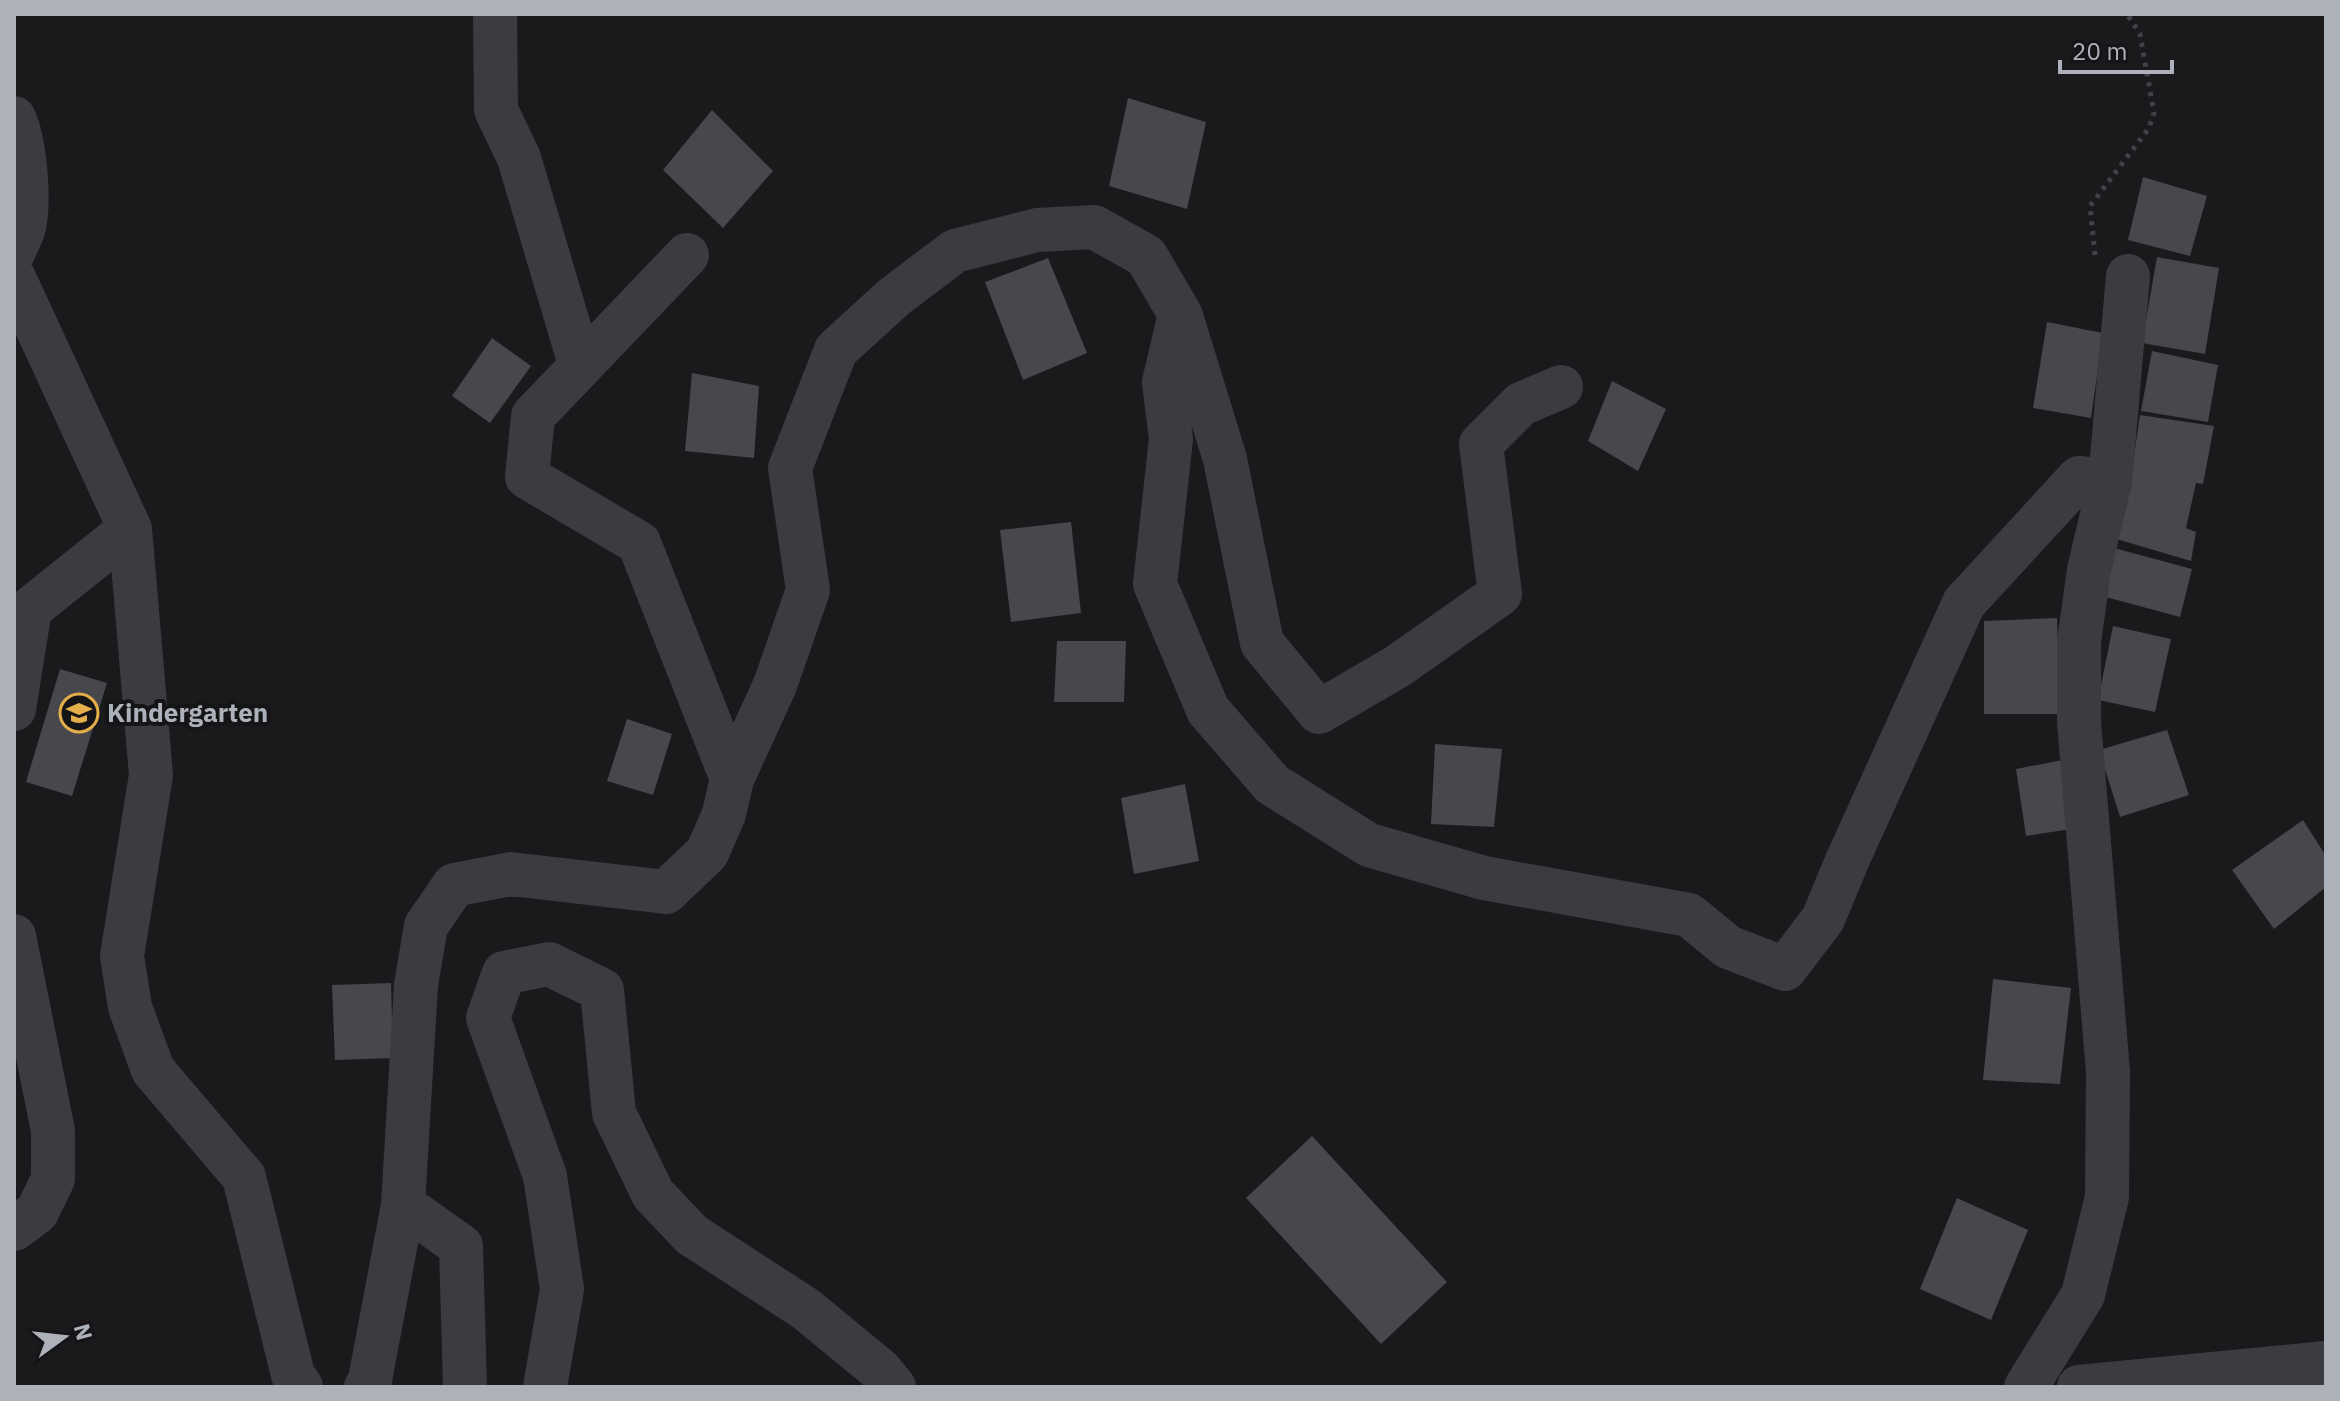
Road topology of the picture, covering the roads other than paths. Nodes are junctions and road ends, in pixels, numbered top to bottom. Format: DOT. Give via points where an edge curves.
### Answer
graph roads {
  1 [pos="495,14"];
  2 [pos="14,118"];
  3 [pos="14,251"];
  4 [pos="687,255"];
  5 [pos="2128,276"];
  6 [pos="14,278"];
  7 [pos="1180,314"];
  8 [pos="580,364"];
  9 [pos="1561,387"];
  10 [pos="2110,481"];
  11 [pos="130,529"];
  12 [pos="14,709"];
  13 [pos="732,779"];
  14 [pos="14,936"];
  15 [pos="403,1205"];
  16 [pos="14,1229"];
  17 [pos="2326,1363"];
  18 [pos="301,1387"];
  19 [pos="366,1387"];
  20 [pos="465,1387"];
  21 [pos="545,1387"];
  22 [pos="894,1387"];
  23 [pos="2026,1387"];
  24 [pos="2079,1387"];
  1 -- 8 [label="street" via="496,110 519,158"];
  2 -- 3 [label="street" via="26,180 24,227"];
  4 -- 8 [label="street"];
  5 -- 10 [label="street"];
  6 -- 11 [label="street"];
  7 -- 9 [label="street" via="1225,459 1262,643 1319,712 1398,666 1500,594 1481,444 1521,404"];
  7 -- 10 [label="street" via="1164,382 1171,439 1155,584 1208,710 1272,784 1369,845 1484,878 1689,915 1728,947 1785,969 1823,919 1964,603 2079,478"];
  7 -- 13 [label="street" via="1146,256 1094,227 1037,230 955,251 836,350 790,468 808,590 775,685"];
  8 -- 13 [label="street" via="533,416 527,477 639,543"];
  10 -- 23 [label="street" via="2079,642 2079,722 2108,1072 2107,1197 2083,1295"];
  11 -- 12 [label="street" via="30,609"];
  11 -- 18 [label="street" via="151,775 122,956 130,1007 153,1070 244,1177 293,1375"];
  13 -- 15 [label="street" via="707,853 666,892 511,874 454,885 426,926 416,985"];
  14 -- 16 [label="street" via="53,1131 53,1179 37,1212"];
  15 -- 19 [label="street"];
  15 -- 20 [label="street" via="461,1246"];
  17 -- 24 [label="street"];
  21 -- 22 [label="street" via="562,1289 545,1176 488,1018 504,973 549,964 602,990 614,1113 653,1194 692,1235 806,1309"];
}
